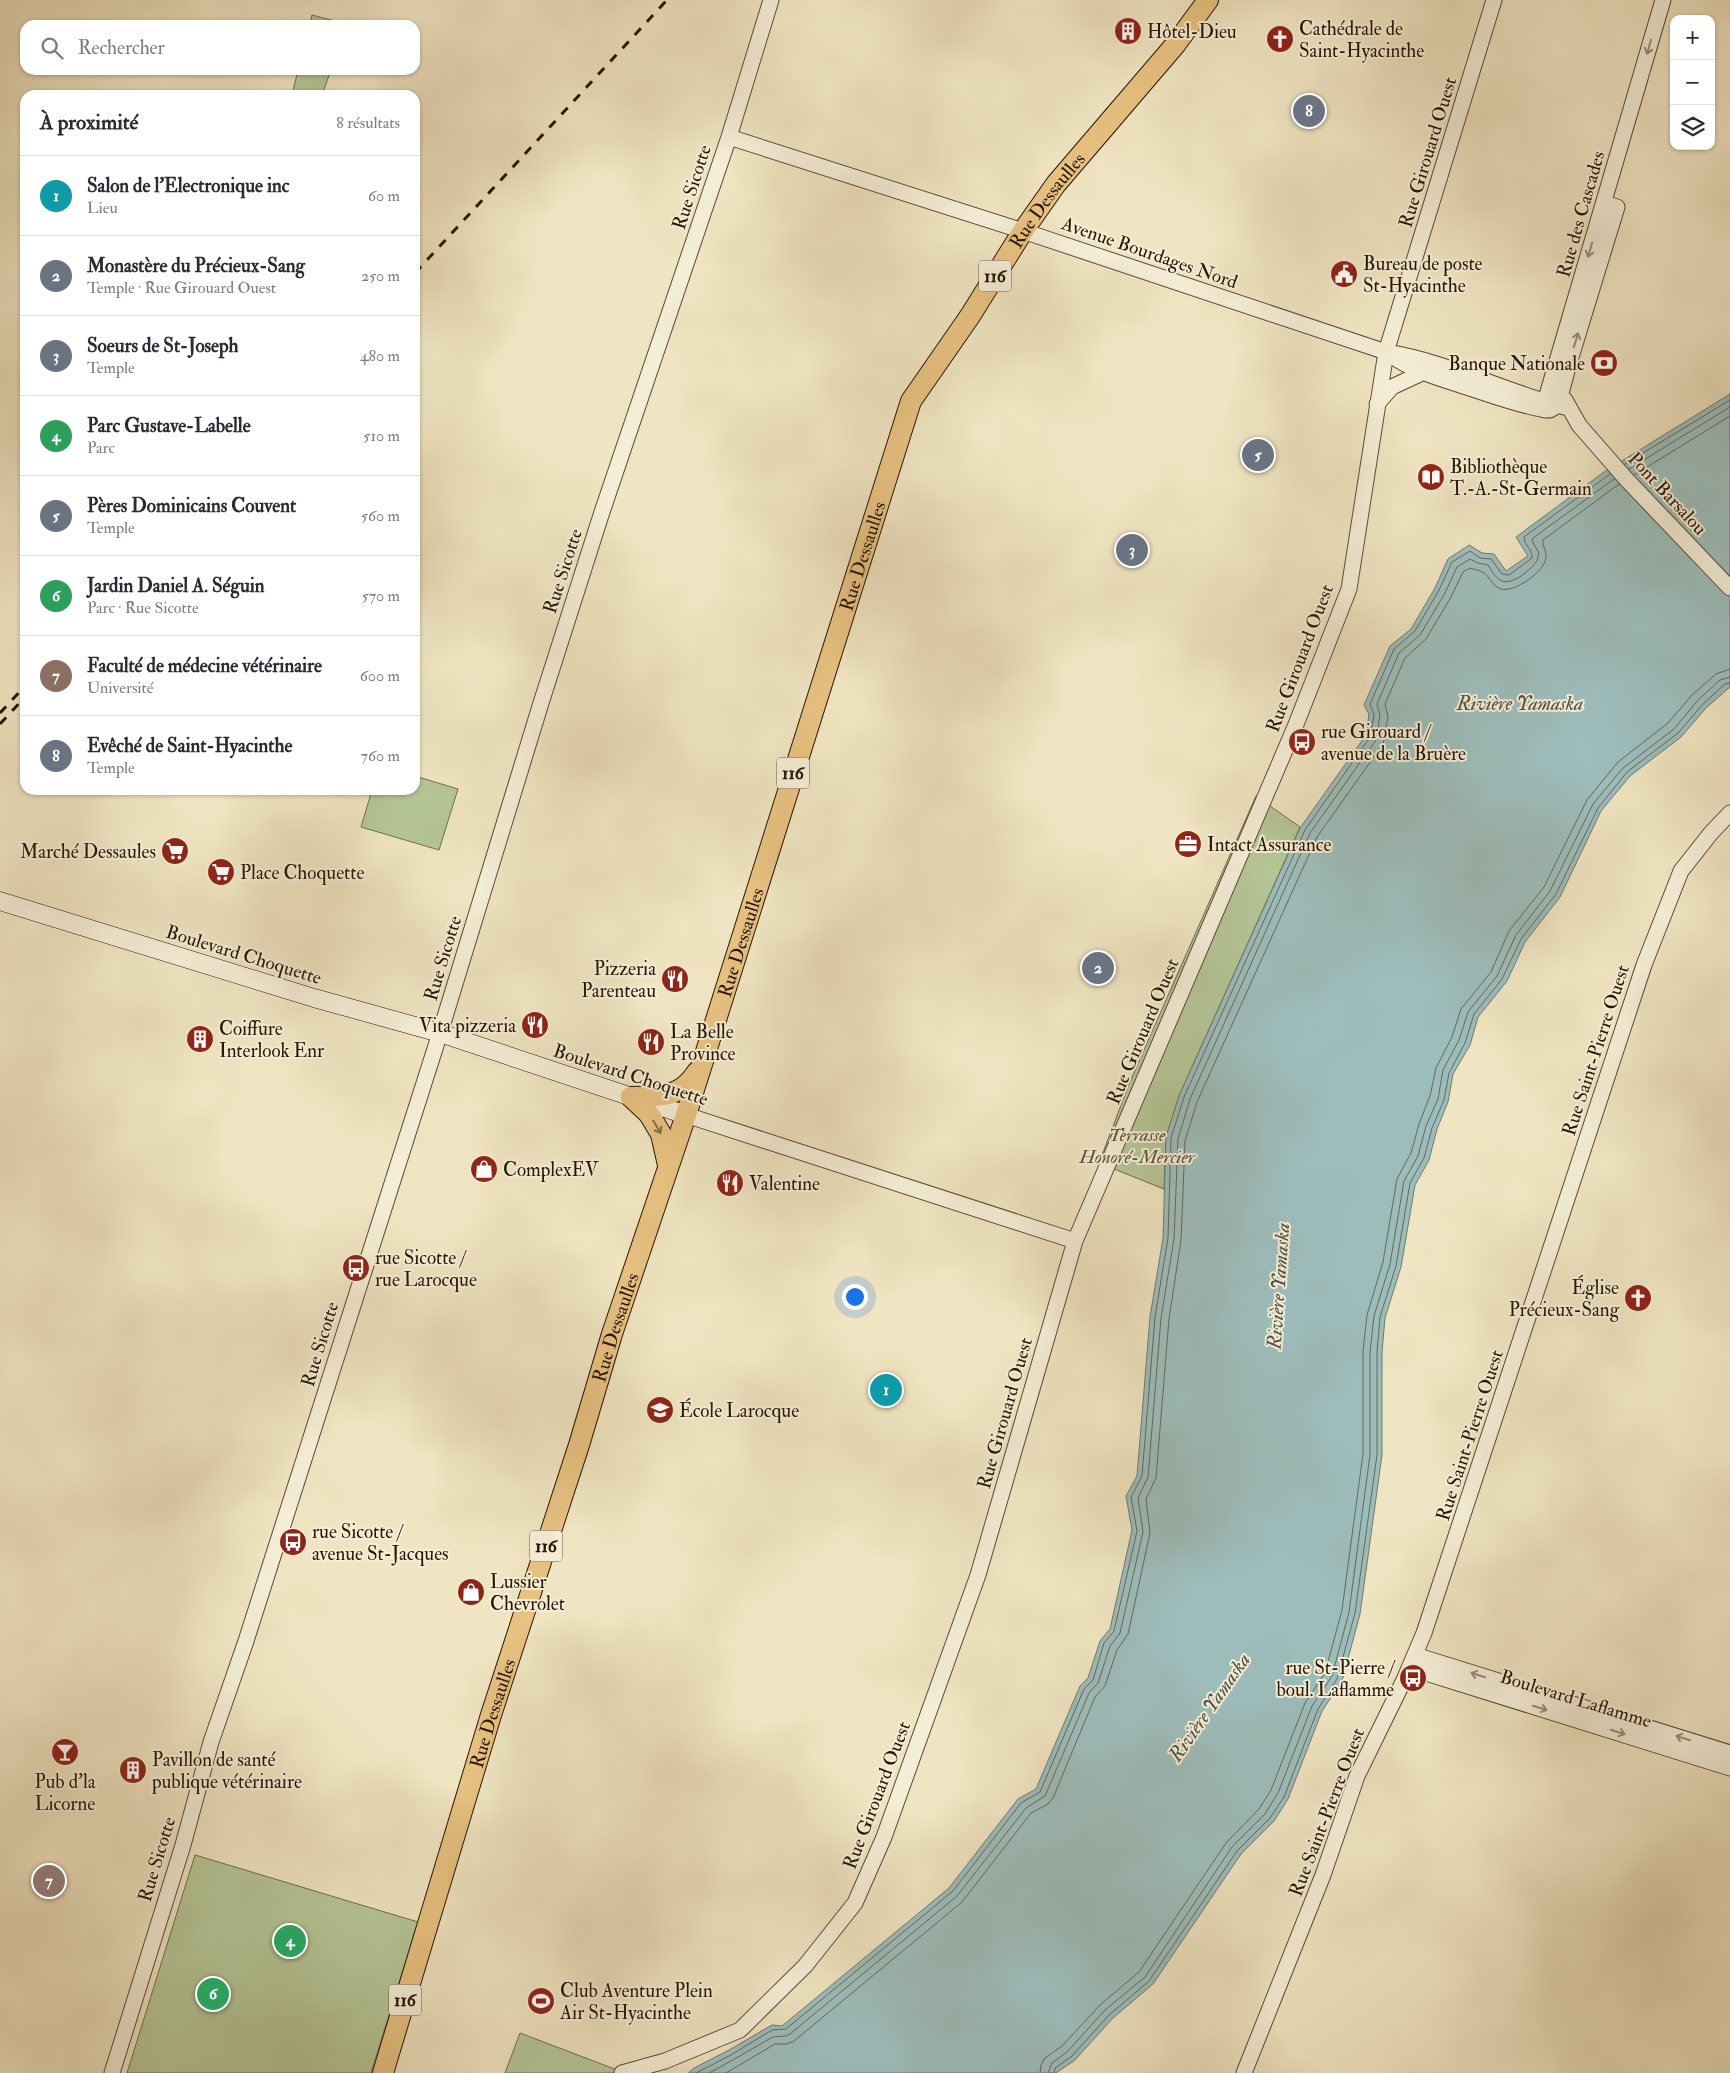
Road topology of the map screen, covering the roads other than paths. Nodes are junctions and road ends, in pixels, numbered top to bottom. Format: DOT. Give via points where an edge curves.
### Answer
graph roads {
  1 [pos="771,0"];
  2 [pos="1208,0"];
  3 [pos="1494,0"];
  4 [pos="1663,0"];
  5 [pos="729,137"];
  6 [pos="1610,205"];
  7 [pos="1022,231"];
  8 [pos="1386,352"];
  9 [pos="1424,372"];
  10 [pos="1377,404"];
  11 [pos="1555,406"];
  12 [pos="1582,428"];
  13 [pos="1730,588"];
  14 [pos="1730,813"];
  15 [pos="0,901"];
  16 [pos="440,1033"];
  17 [pos="701,1065"];
  18 [pos="631,1097"];
  19 [pos="686,1114"];
  20 [pos="668,1166"];
  21 [pos="1075,1241"];
  22 [pos="1412,1662"];
  23 [pos="1730,1753"];
  24 [pos="1730,1768"];
  25 [pos="112,2073"];
  26 [pos="383,2073"];
  27 [pos="622,2073"];
  28 [pos="1244,2073"];
  1 -- 5 [label="street, Rue Sicotte"];
  2 -- 7 [label="main road, Rue Dessaulles / 116" via="1176,45 1067,171"];
  3 -- 8 [label="street, Rue Girouard Ouest"];
  4 -- 6 [label="street, Rue des Cascades, one-way"];
  5 -- 7 [label="street, Avenue Bourdages Nord"];
  5 -- 16 [label="street, Rue Sicotte" via="596,530"];
  6 -- 11 [label="street, Rue des Cascades, one-way"];
  11 -- 6 [label="street, Rue des Cascades, one-way" via="1608,233"];
  7 -- 8 [label="street, Avenue Bourdages Nord"];
  7 -- 17 [label="main road, Rue Dessaulles / 116" via="970,316 911,401"];
  8 -- 9 [label="street, Avenue Bourdages Nord" via="1406,366"];
  8 -- 10 [label="street, Rue Girouard Ouest"];
  8 -- 11 [label="street, Avenue Bourdages Nord" via="1410,356"];
  9 -- 10 [label="street" via="1392,387"];
  9 -- 11 [label="street, Avenue Bourdages Nord" via="1526,407"];
  10 -- 21 [label="street, Rue Girouard Ouest" via="1349,590 1295,727"];
  11 -- 12 [label="street, Avenue Bourdages Nord"];
  12 -- 13 [label="street, Pont Barsalou"];
  14 -- 22 [label="street, Rue Saint-Pierre Ouest" via="1681,871 1644,964 1498,1413"];
  15 -- 16 [label="main road, Boulevard Choquette" via="314,998"];
  16 -- 18 [label="main road, Boulevard Choquette"];
  16 -- 25 [label="street, Rue Sicotte" via="246,1642 211,1742"];
  17 -- 18 [label="main road" via="692,1079 676,1093"];
  17 -- 19 [label="main road, Rue Dessaulles / 116"];
  18 -- 19 [label="main road, Boulevard Choquette"];
  18 -- 20 [label="main road, one-way" via="649,1114 661,1134"];
  19 -- 20 [label="main road, Rue Dessaulles / 116"];
  19 -- 21 [label="street, Boulevard Choquette"];
  20 -- 26 [label="main road, Rue Dessaulles / 116" via="489,1725"];
  21 -- 27 [label="street, Rue Girouard Ouest" via="978,1575 884,1837 855,1903 805,1966 740,2030 665,2060"];
  23 -- 22 [label="street, Boulevard Laflamme, one-way"];
  22 -- 24 [label="street, Boulevard Laflamme, one-way"];
  22 -- 28 [label="street, Rue Saint-Pierre Ouest" via="1357,1776 1323,1875"];
}
